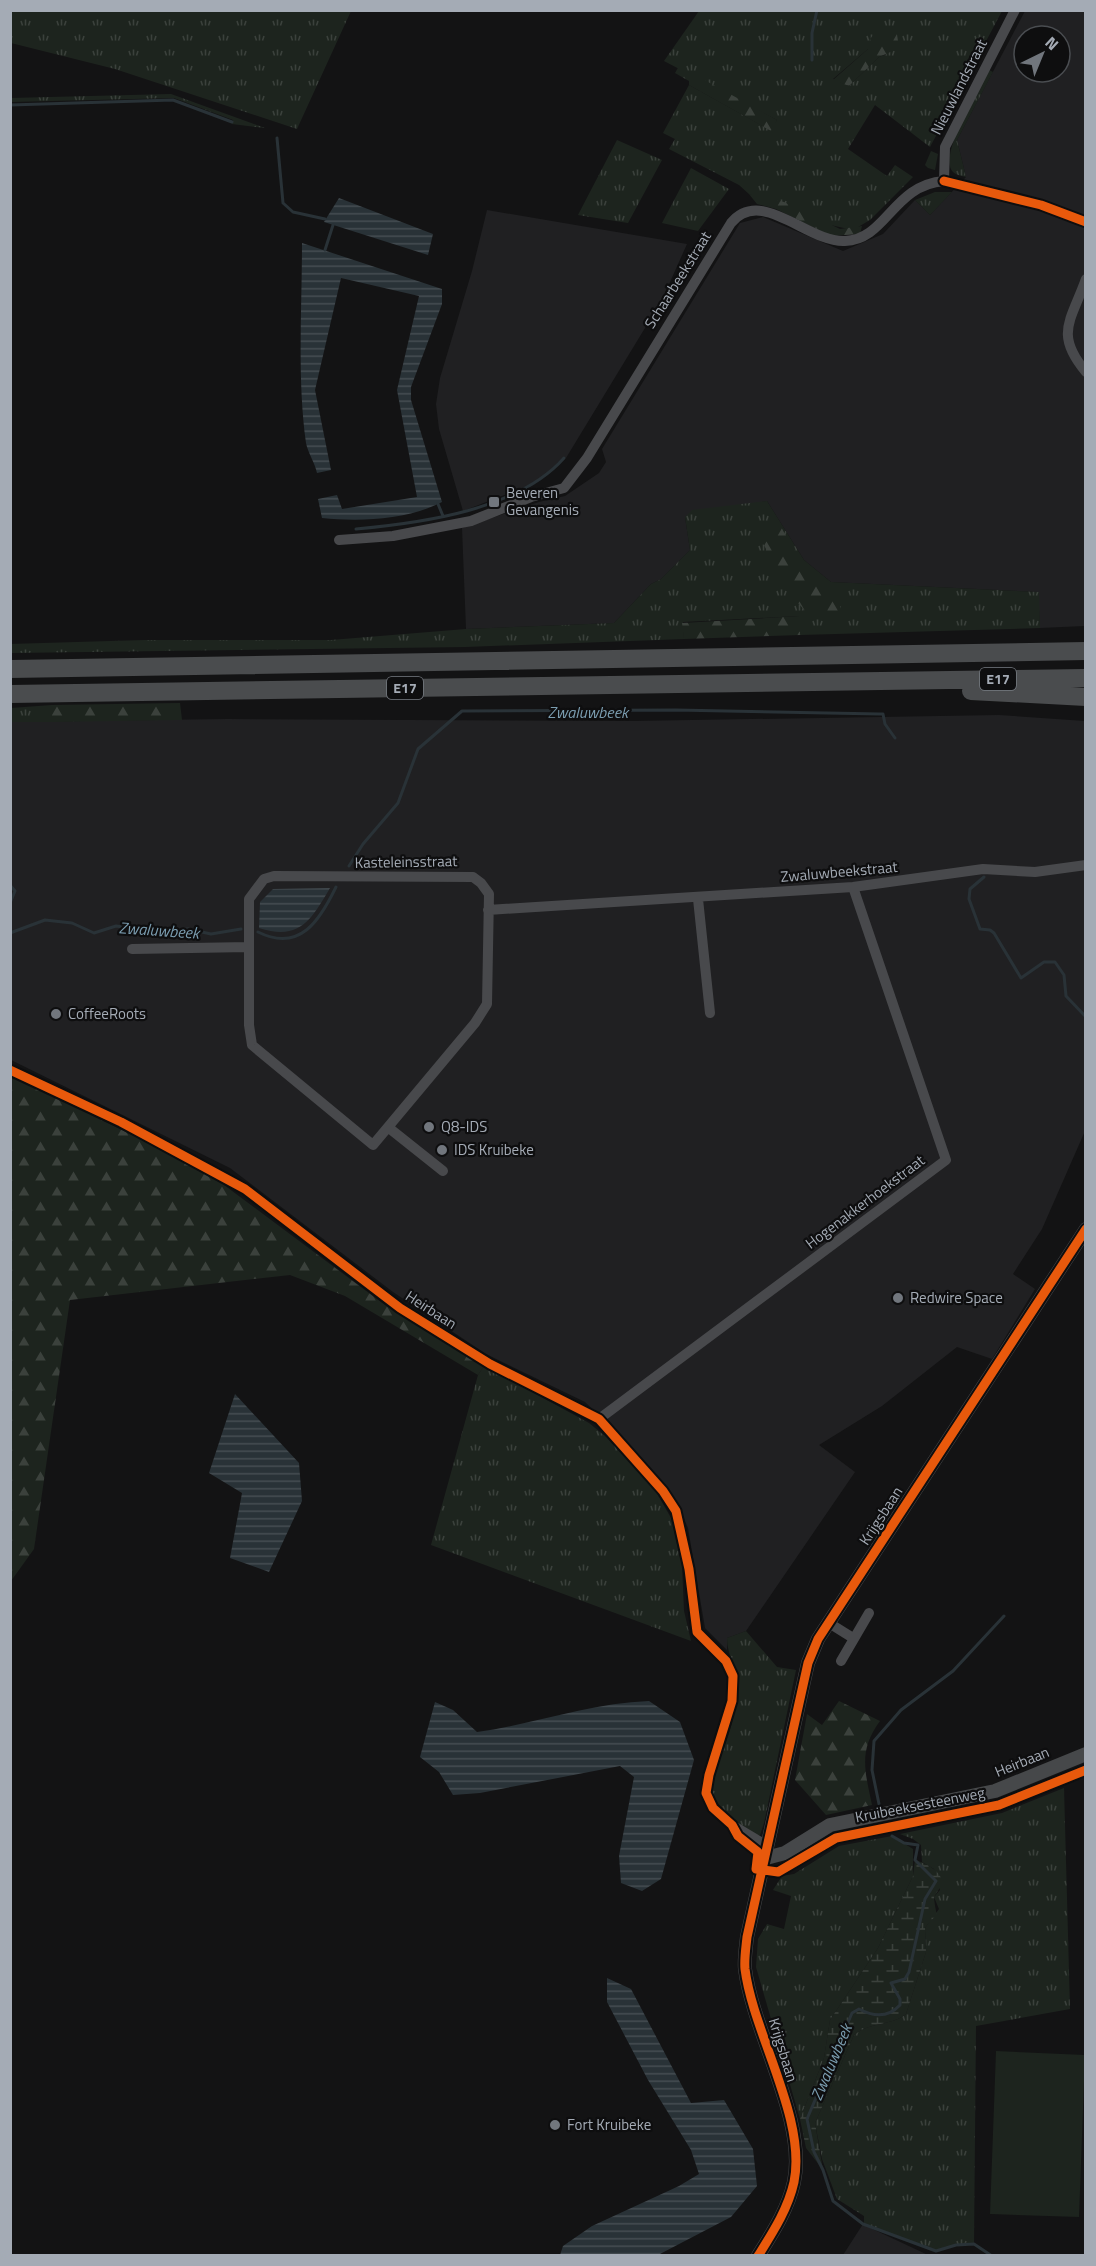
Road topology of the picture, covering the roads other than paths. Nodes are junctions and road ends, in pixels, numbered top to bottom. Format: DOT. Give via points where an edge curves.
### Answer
graph roads {
  1 [pos="1015,10"];
  2 [pos="944,181"];
  3 [pos="1086,222"];
  4 [pos="1086,279"];
  5 [pos="1086,372"];
  6 [pos="339,540"];
  7 [pos="1086,645"];
  8 [pos="1036,651"];
  9 [pos="1086,651"];
  10 [pos="10,669"];
  11 [pos="1086,678"];
  12 [pos="911,681"];
  13 [pos="10,694"];
  14 [pos="1086,697"];
  15 [pos="1086,866"];
  16 [pos="853,887"];
  17 [pos="698,899"];
  18 [pos="488,910"];
  19 [pos="249,947"];
  20 [pos="132,949"];
  21 [pos="710,1013"];
  22 [pos="10,1070"];
  23 [pos="389,1128"];
  24 [pos="442,1171"];
  25 [pos="1086,1229"];
  26 [pos="599,1419"];
  27 [pos="869,1613"];
  28 [pos="829,1623"];
  29 [pos="853,1638"];
  30 [pos="841,1661"];
  31 [pos="1086,1754"];
  32 [pos="767,1852"];
  33 [pos="758,2256"];
  1 -- 2 [label="street, Nieuwlandstraat" via="945,147"];
  2 -- 3 [label="street" via="1041,205"];
  2 -- 6 [label="street, Schaarbeekstraat" via="928,183 909,193 874,229 847,241 821,237 763,210 750,209 738,214 587,458 564,488 471,521 393,536"];
  4 -- 5 [label="street" via="1067,341 1070,352"];
  7 -- 8 [label="highway"];
  8 -- 9 [label="highway, E17"];
  8 -- 10 [label="highway, E17"];
  11 -- 12 [label="highway, E17"];
  12 -- 13 [label="highway, E17"];
  12 -- 14 [label="highway" via="941,690"];
  15 -- 16 [label="street, Zwaluwbeekstraat" via="1035,872 983,868"];
  16 -- 17 [label="street, Zwaluwbeekstraat"];
  16 -- 26 [label="street, Hogenakkerhoekstraat" via="946,1160"];
  17 -- 18 [label="street, Zwaluwbeekstraat"];
  17 -- 21 [label="street"];
  18 -- 19 [label="street, Kasteleinsstraat" via="489,894 473,877 274,876 264,879 249,900"];
  18 -- 23 [label="street, Kasteleinsstraat" via="487,1004"];
  19 -- 20 [label="street"];
  19 -- 23 [label="street, Kasteleinsstraat" via="250,1037 255,1050 373,1144"];
  22 -- 26 [label="street, Heirbaan" via="121,1122 244,1189 400,1308 490,1364"];
  23 -- 24 [label="street"];
  25 -- 28 [label="main road, Krijgsbaan"];
  26 -- 32 [label="street, Heirbaan" via="676,1511 697,1632 726,1661 733,1676 732,1701 706,1793 713,1808"];
  27 -- 29 [label="street"];
  28 -- 29 [label="street"];
  28 -- 32 [label="main road, Krijgsbaan" via="808,1663"];
  29 -- 30 [label="street"];
  31 -- 32 [label="main road, Heirbaan" via="995,1791 830,1825 785,1853"];
  32 -- 33 [label="main road, Krijgsbaan" via="747,1937 745,1968 795,2149 794,2180 777,2226"];
}
